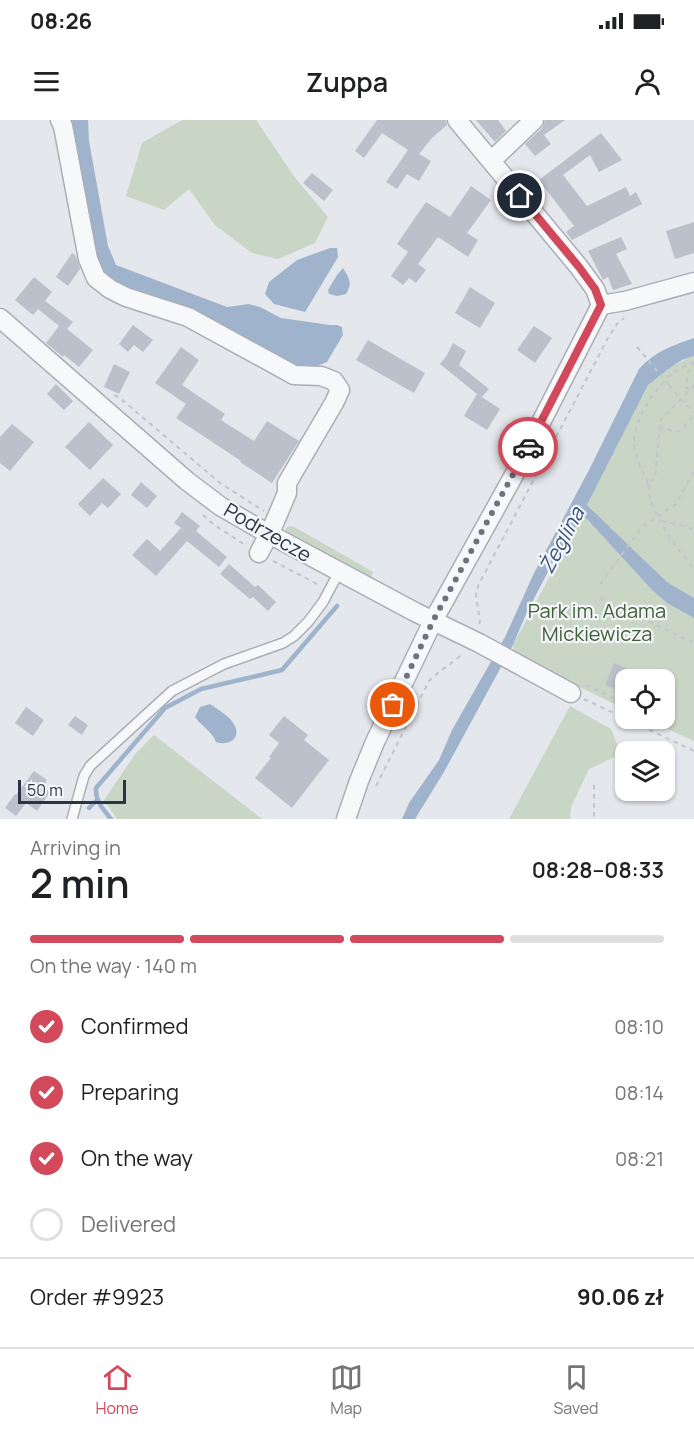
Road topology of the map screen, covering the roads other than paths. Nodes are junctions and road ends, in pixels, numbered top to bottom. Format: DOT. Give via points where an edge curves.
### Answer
graph roads {
  1 [pos="60,120"];
  2 [pos="457,120"];
  3 [pos="534,120"];
  4 [pos="491,161"];
  5 [pos="694,282"];
  6 [pos="601,305"];
  7 [pos="0,318"];
  8 [pos="269,534"];
  9 [pos="259,553"];
  10 [pos="339,572"];
  11 [pos="433,621"];
  12 [pos="578,688"];
  13 [pos="72,819"];
  14 [pos="346,819"];
  1 -- 8 [label="street" via="88,260 96,278 126,297 188,317 294,375 321,376 334,381 340,390 286,483 287,493"];
  2 -- 4 [label="street"];
  3 -- 4 [label="street"];
  4 -- 6 [label="street" via="579,267"];
  5 -- 6 [label="street"];
  6 -- 11 [label="street"];
  7 -- 8 [label="street, Podrzecze" via="187,481 220,506"];
  8 -- 9 [label="street"];
  8 -- 10 [label="street, Podrzecze"];
  10 -- 11 [label="street, Podrzecze"];
  10 -- 13 [label="lane" via="323,602 294,636 224,664 172,691 90,766"];
  11 -- 12 [label="street, Podrzecze" via="522,667"];
  11 -- 14 [label="street" via="375,741"];
}
